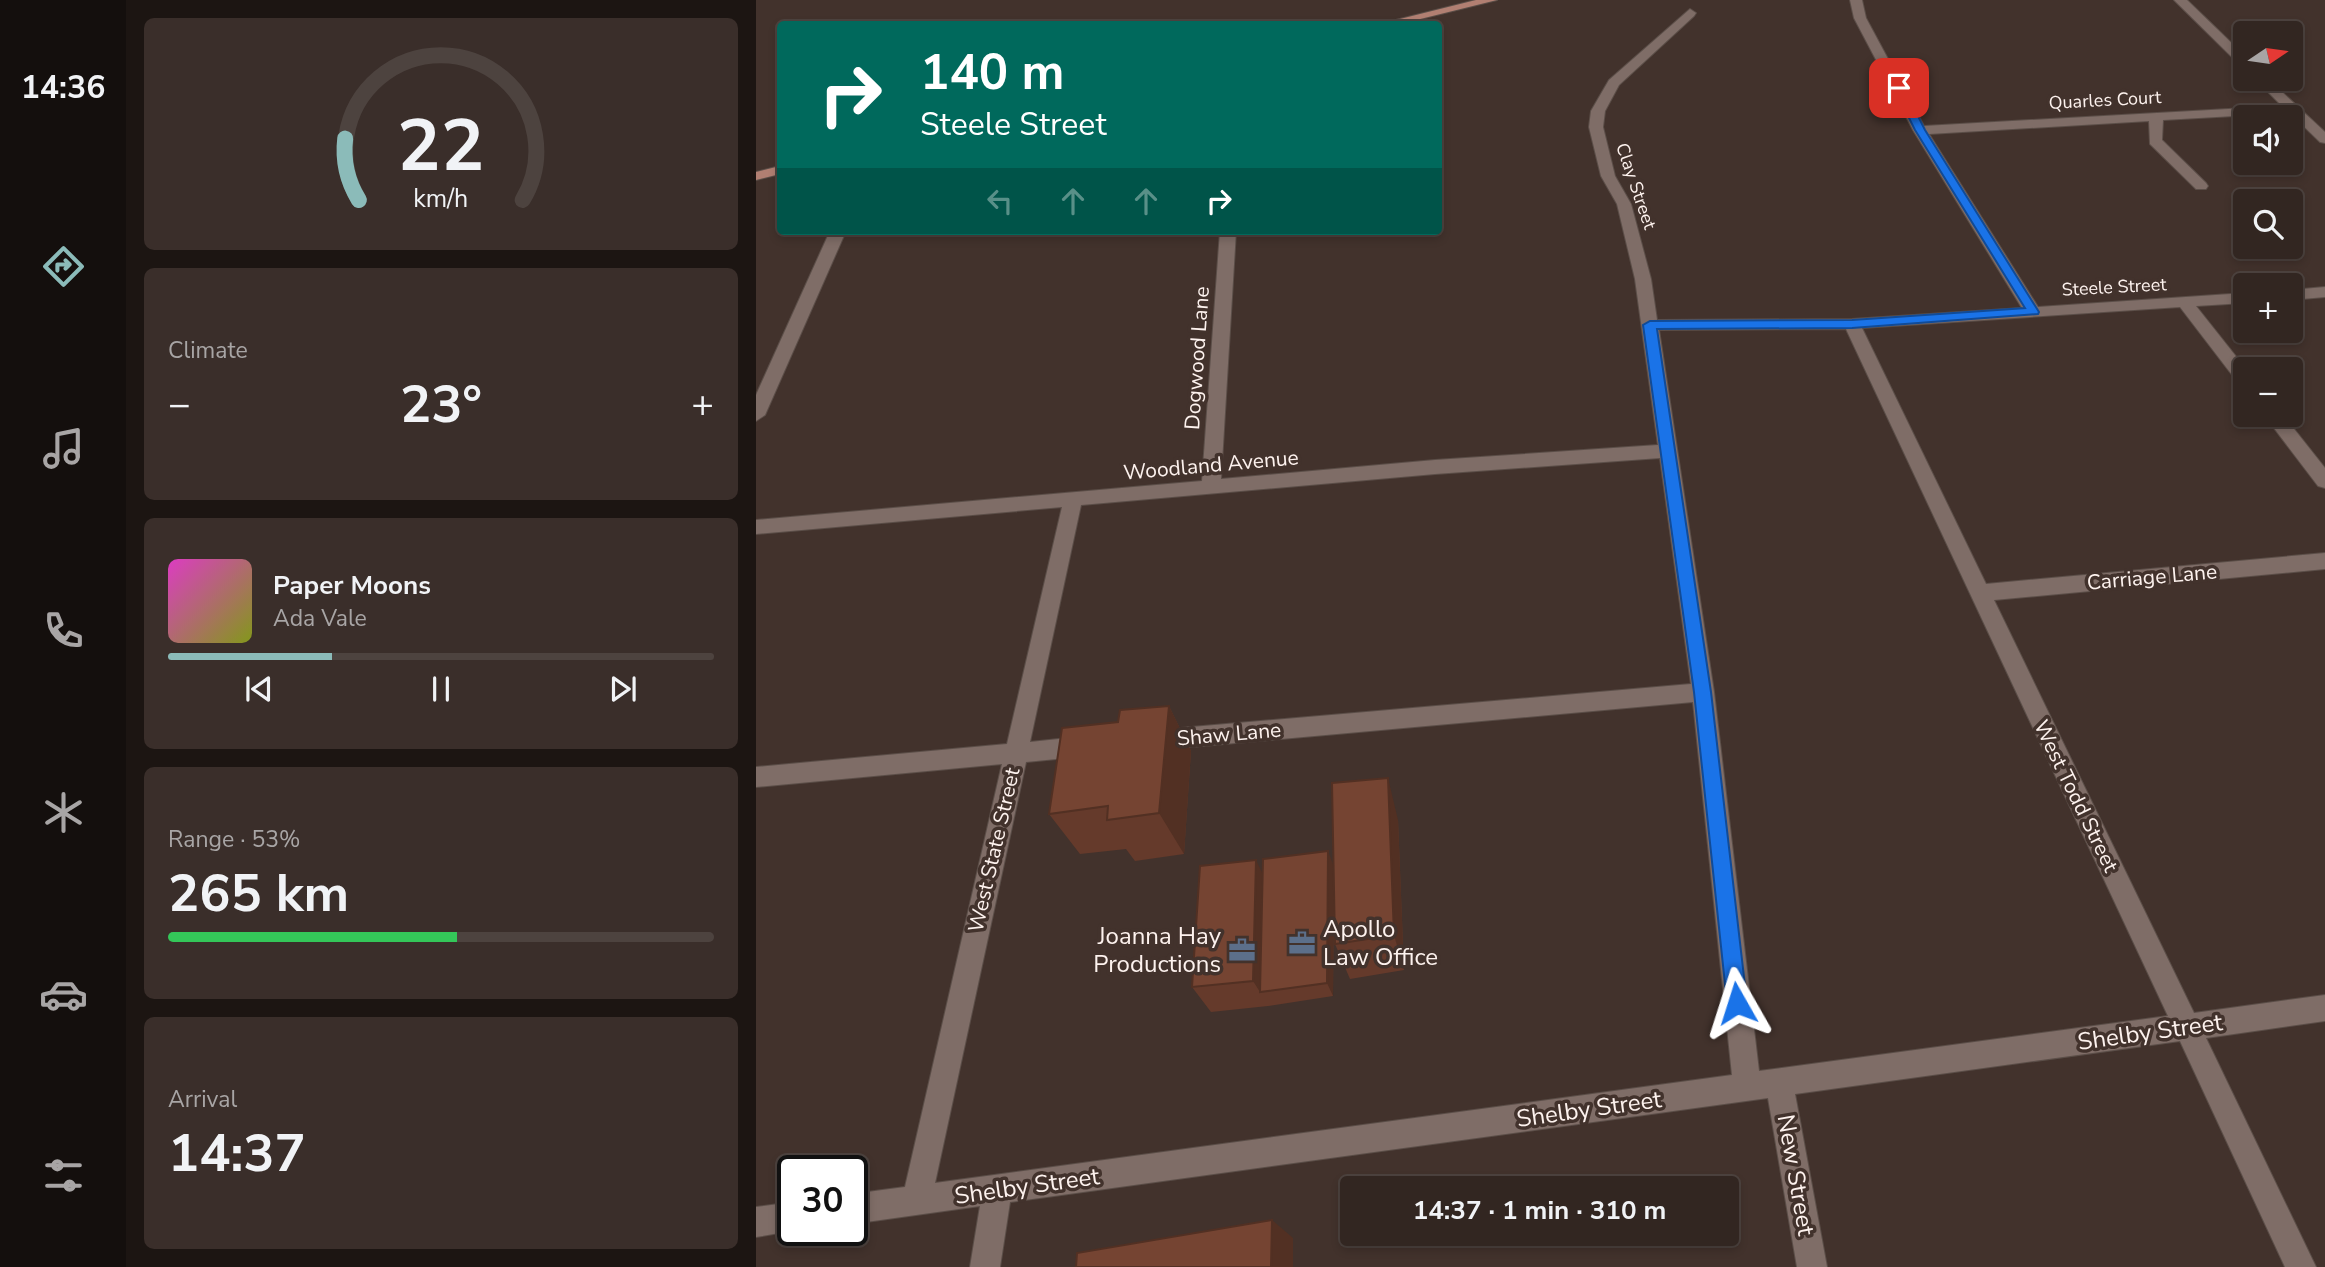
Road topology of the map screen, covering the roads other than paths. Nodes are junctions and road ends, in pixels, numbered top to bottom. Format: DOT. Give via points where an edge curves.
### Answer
graph roads {
  1 [pos="1491,0"];
  2 [pos="1856,0"];
  3 [pos="2180,0"];
  4 [pos="1690,13"];
  5 [pos="1399,21"];
  6 [pos="2233,51"];
  7 [pos="2273,91"];
  8 [pos="2288,105"];
  9 [pos="2233,112"];
  10 [pos="2156,117"];
  11 [pos="2303,119"];
  12 [pos="1920,130"];
  13 [pos="2325,139"];
  14 [pos="777,171"];
  15 [pos="756,176"];
  16 [pos="2200,186"];
  17 [pos="836,235"];
  18 [pos="1228,235"];
  19 [pos="2325,292"];
  20 [pos="2303,294"];
  21 [pos="2233,299"];
  22 [pos="2183,302"];
  23 [pos="2033,312"];
  24 [pos="1852,324"];
  25 [pos="1650,325"];
  26 [pos="2233,365"];
  27 [pos="756,415"];
  28 [pos="2282,427"];
  29 [pos="1670,451"];
  30 [pos="2325,481"];
  31 [pos="1211,488"];
  32 [pos="1073,499"];
  33 [pos="756,527"];
  34 [pos="2325,561"];
  35 [pos="1979,593"];
  36 [pos="1703,692"];
  37 [pos="1138,742"];
  38 [pos="1111,744"];
  39 [pos="1016,752"];
  40 [pos="756,777"];
  41 [pos="2325,1008"];
  42 [pos="2187,1027"];
  43 [pos="1779,1083"];
  44 [pos="1747,1087"];
  45 [pos="997,1191"];
  46 [pos="916,1201"];
  47 [pos="868,1207"];
  48 [pos="777,1219"];
  49 [pos="756,1222"];
  50 [pos="985,1267"];
  51 [pos="1812,1267"];
  52 [pos="2301,1267"];
  1 -- 5 [label="main road"];
  2 -- 12 [label="street" via="1860,18"];
  3 -- 6 [label="street"];
  4 -- 25 [label="street, Clay Street" via="1614,83 1598,111 1595,127 1608,176 1624,204 1636,243"];
  7 -- 8 [label="street"];
  9 -- 10 [label="street, Quarles Court"];
  10 -- 12 [label="street, Quarles Court"];
  10 -- 16 [label="street" via="2155,141"];
  11 -- 13 [label="street"];
  12 -- 23 [label="street"];
  14 -- 15 [label="main road"];
  17 -- 27 [label="street"];
  18 -- 31 [label="street, Dogwood Lane"];
  19 -- 20 [label="street"];
  21 -- 22 [label="street, Steele Street"];
  22 -- 23 [label="street, Steele Street"];
  22 -- 26 [label="street"];
  23 -- 24 [label="street, Steele Street"];
  24 -- 25 [label="street, Steele Street"];
  24 -- 35 [label="street, West Todd Street"];
  25 -- 29 [label="street"];
  28 -- 30 [label="street"];
  29 -- 31 [label="street, Woodland Avenue"];
  29 -- 36 [label="street"];
  31 -- 32 [label="street, Woodland Avenue"];
  32 -- 33 [label="street, Woodland Avenue"];
  32 -- 39 [label="street, West State Street"];
  34 -- 35 [label="street, Carriage Lane"];
  35 -- 42 [label="street, West Todd Street"];
  36 -- 37 [label="street, Shaw Lane"];
  36 -- 44 [label="street"];
  38 -- 39 [label="street"];
  39 -- 40 [label="street"];
  39 -- 46 [label="street, West State Street"];
  41 -- 42 [label="street, Shelby Street"];
  42 -- 43 [label="street, Shelby Street"];
  42 -- 52 [label="street, West Todd Street"];
  43 -- 44 [label="street, Shelby Street"];
  43 -- 51 [label="street, New Street"];
  44 -- 45 [label="street, Shelby Street"];
  45 -- 46 [label="street, Shelby Street"];
  45 -- 50 [label="street"];
  46 -- 47 [label="street, Shelby Street"];
  48 -- 49 [label="street"];
}
